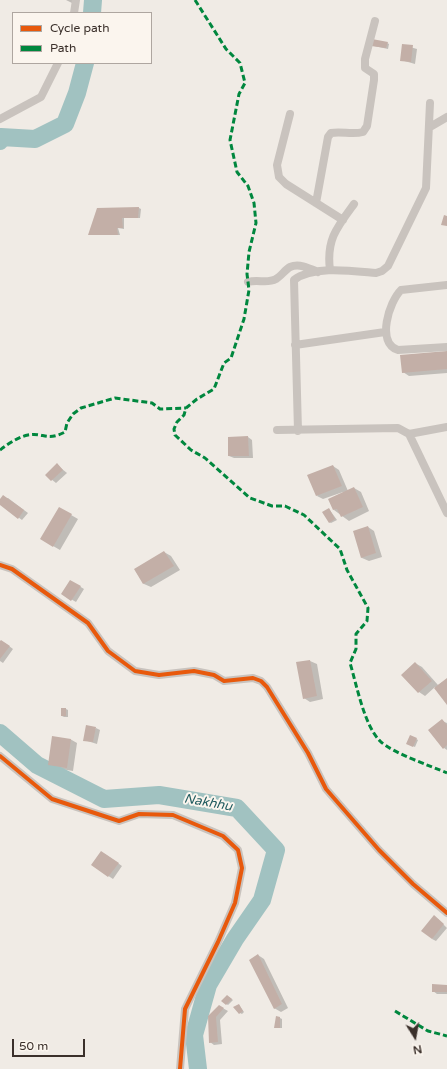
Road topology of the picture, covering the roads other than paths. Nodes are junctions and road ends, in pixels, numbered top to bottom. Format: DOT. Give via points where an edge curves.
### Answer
graph roads {
  1 [pos="76,0"];
  2 [pos="74,12"];
  3 [pos="375,22"];
  4 [pos="57,64"];
  5 [pos="430,103"];
  6 [pos="290,114"];
  7 [pos="447,117"];
  8 [pos="0,119"];
  9 [pos="430,127"];
  10 [pos="316,203"];
  11 [pos="354,204"];
  12 [pos="343,220"];
  13 [pos="330,270"];
  14 [pos="318,272"];
  15 [pos="248,282"];
  16 [pos="447,285"];
  17 [pos="385,332"];
  18 [pos="295,345"];
  19 [pos="447,347"];
  20 [pos="447,427"];
  21 [pos="276,430"];
  22 [pos="298,431"];
  23 [pos="408,434"];
  24 [pos="447,513"];
  25 [pos="0,566"];
  26 [pos="0,756"];
  27 [pos="447,913"];
  28 [pos="180,1069"];
  1 -- 2 [label="street"];
  3 -- 10 [label="street" via="365,59 365,68 374,74 366,126 363,132 357,134 341,131 330,133"];
  4 -- 8 [label="street" via="41,96"];
  5 -- 9 [label="street"];
  6 -- 10 [label="street" via="277,172 282,182"];
  7 -- 9 [label="street"];
  9 -- 13 [label="street" via="426,188 388,266 376,273"];
  10 -- 12 [label="street"];
  11 -- 12 [label="street"];
  12 -- 13 [label="street" via="330,243"];
  13 -- 14 [label="street"];
  14 -- 15 [label="street" via="304,266 291,266 276,279"];
  14 -- 18 [label="street" via="299,276 294,280"];
  16 -- 17 [label="street" via="401,290 387,320"];
  17 -- 18 [label="street"];
  17 -- 19 [label="street" via="388,343 398,350"];
  18 -- 22 [label="street"];
  20 -- 23 [label="street"];
  21 -- 22 [label="street"];
  22 -- 23 [label="street" via="398,428"];
  23 -- 24 [label="street"];
  25 -- 27 [label="street" via="12,569 88,623 108,651 135,671 158,675 194,671 214,675 224,681 240,678 261,681 308,753 326,789 413,884"];
  26 -- 28 [label="street" via="52,799 119,821 140,814 173,815 223,836 238,850 242,868 235,904 185,1009"];
}
